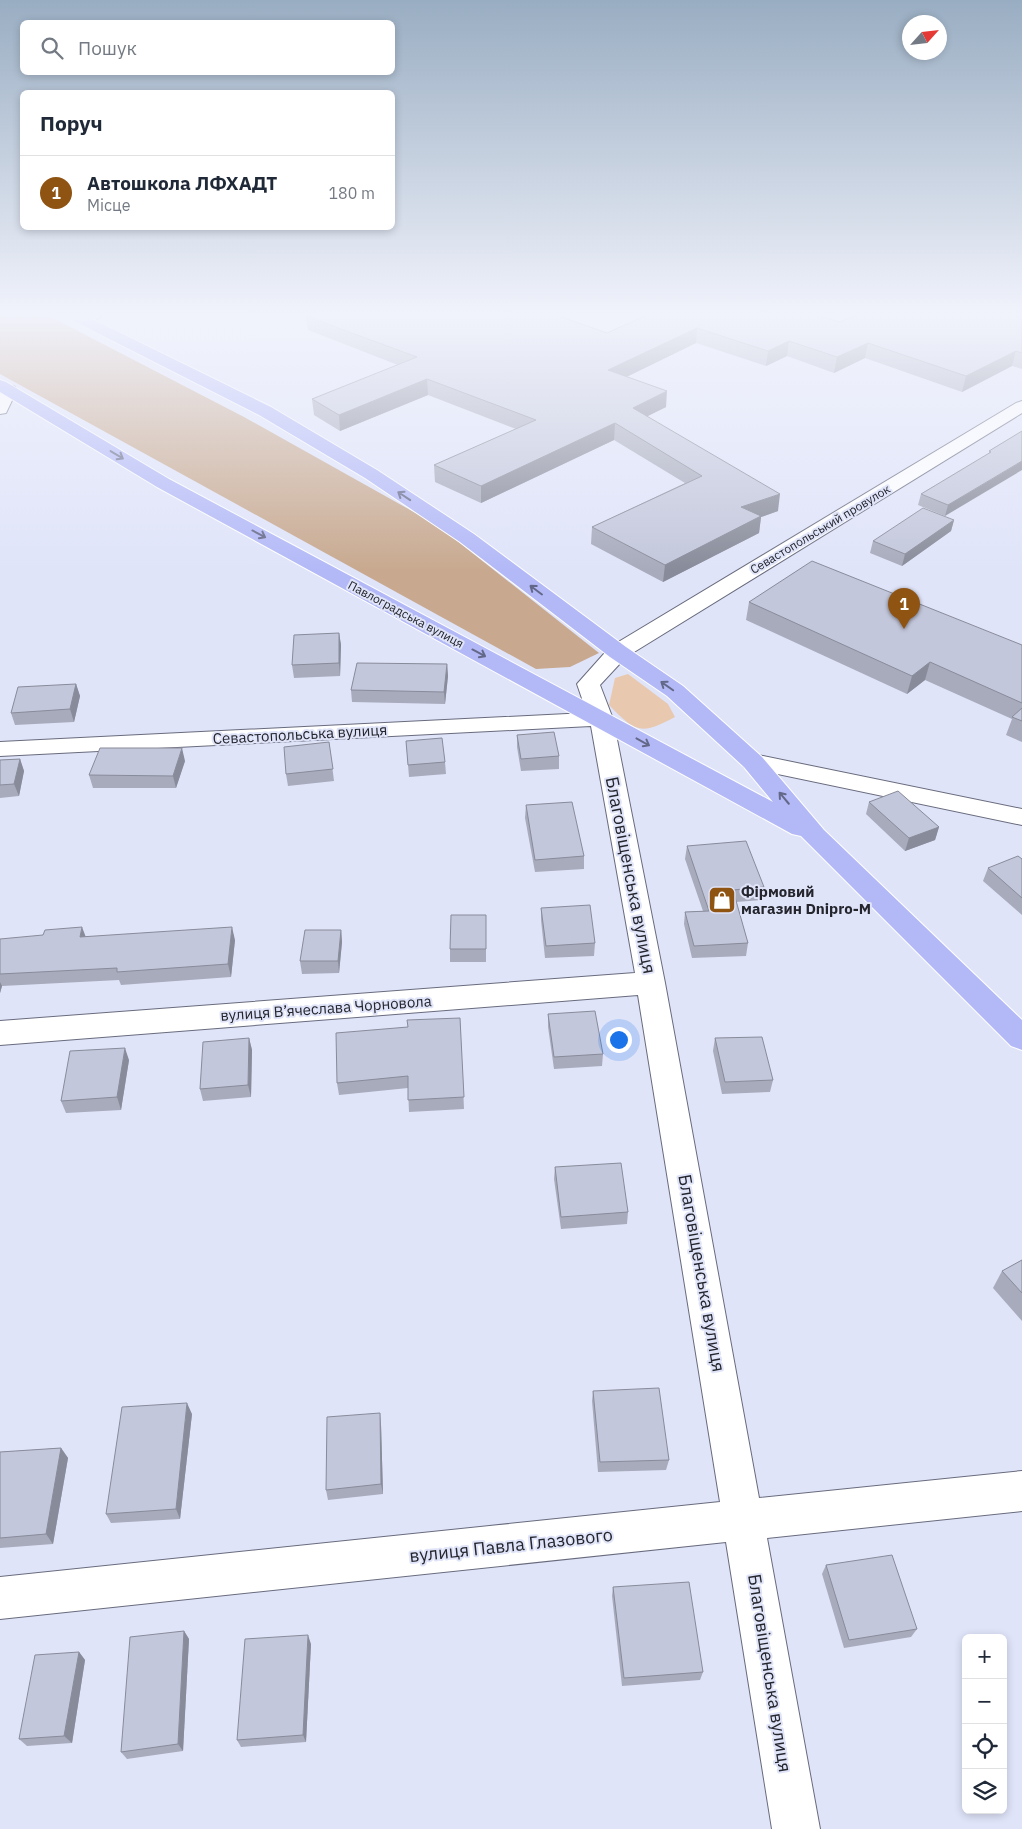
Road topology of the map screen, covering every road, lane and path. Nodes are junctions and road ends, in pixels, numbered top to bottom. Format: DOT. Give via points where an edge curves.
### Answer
graph roads {
  1 [pos="26,400"];
  2 [pos="244,400"];
  3 [pos="1022,406"];
  4 [pos="618,652"];
  5 [pos="600,719"];
  6 [pos="0,749"];
  7 [pos="753,762"];
  8 [pos="1022,817"];
  9 [pos="815,836"];
  10 [pos="651,983"];
  11 [pos="0,1033"];
  12 [pos="1022,1038"];
  13 [pos="1022,1492"];
  14 [pos="745,1521"];
  15 [pos="0,1598"];
  16 [pos="796,1829"];
  1 -- 5 [label="main road, Павлоградська вулиця, one-way" via="163,483"];
  4 -- 2 [label="main road, Павлоградська вулиця, one-way" via="467,538 371,474"];
  3 -- 4 [label="street, Севастопольський провулок"];
  4 -- 5 [label="street, Севастопольський провулок" via="588,684"];
  7 -- 4 [label="main road, Павлоградська вулиця, one-way" via="675,691"];
  5 -- 6 [label="street, Севастопольська вулиця"];
  5 -- 9 [label="main road, Павлоградська вулиця, one-way"];
  5 -- 10 [label="street, Благовіщенська вулиця"];
  7 -- 8 [label="street"];
  9 -- 7 [label="main road, Павлоградська вулиця, one-way"];
  9 -- 12 [label="main road, Павлоградська вулиця"];
  10 -- 11 [label="street, вулиця В’ячеслава Чорновола"];
  10 -- 14 [label="street, Благовіщенська вулиця"];
  13 -- 14 [label="street, вулиця Павла Глазового"];
  14 -- 15 [label="street, вулиця Павла Глазового"];
  14 -- 16 [label="street, Благовіщенська вулиця"];
}
